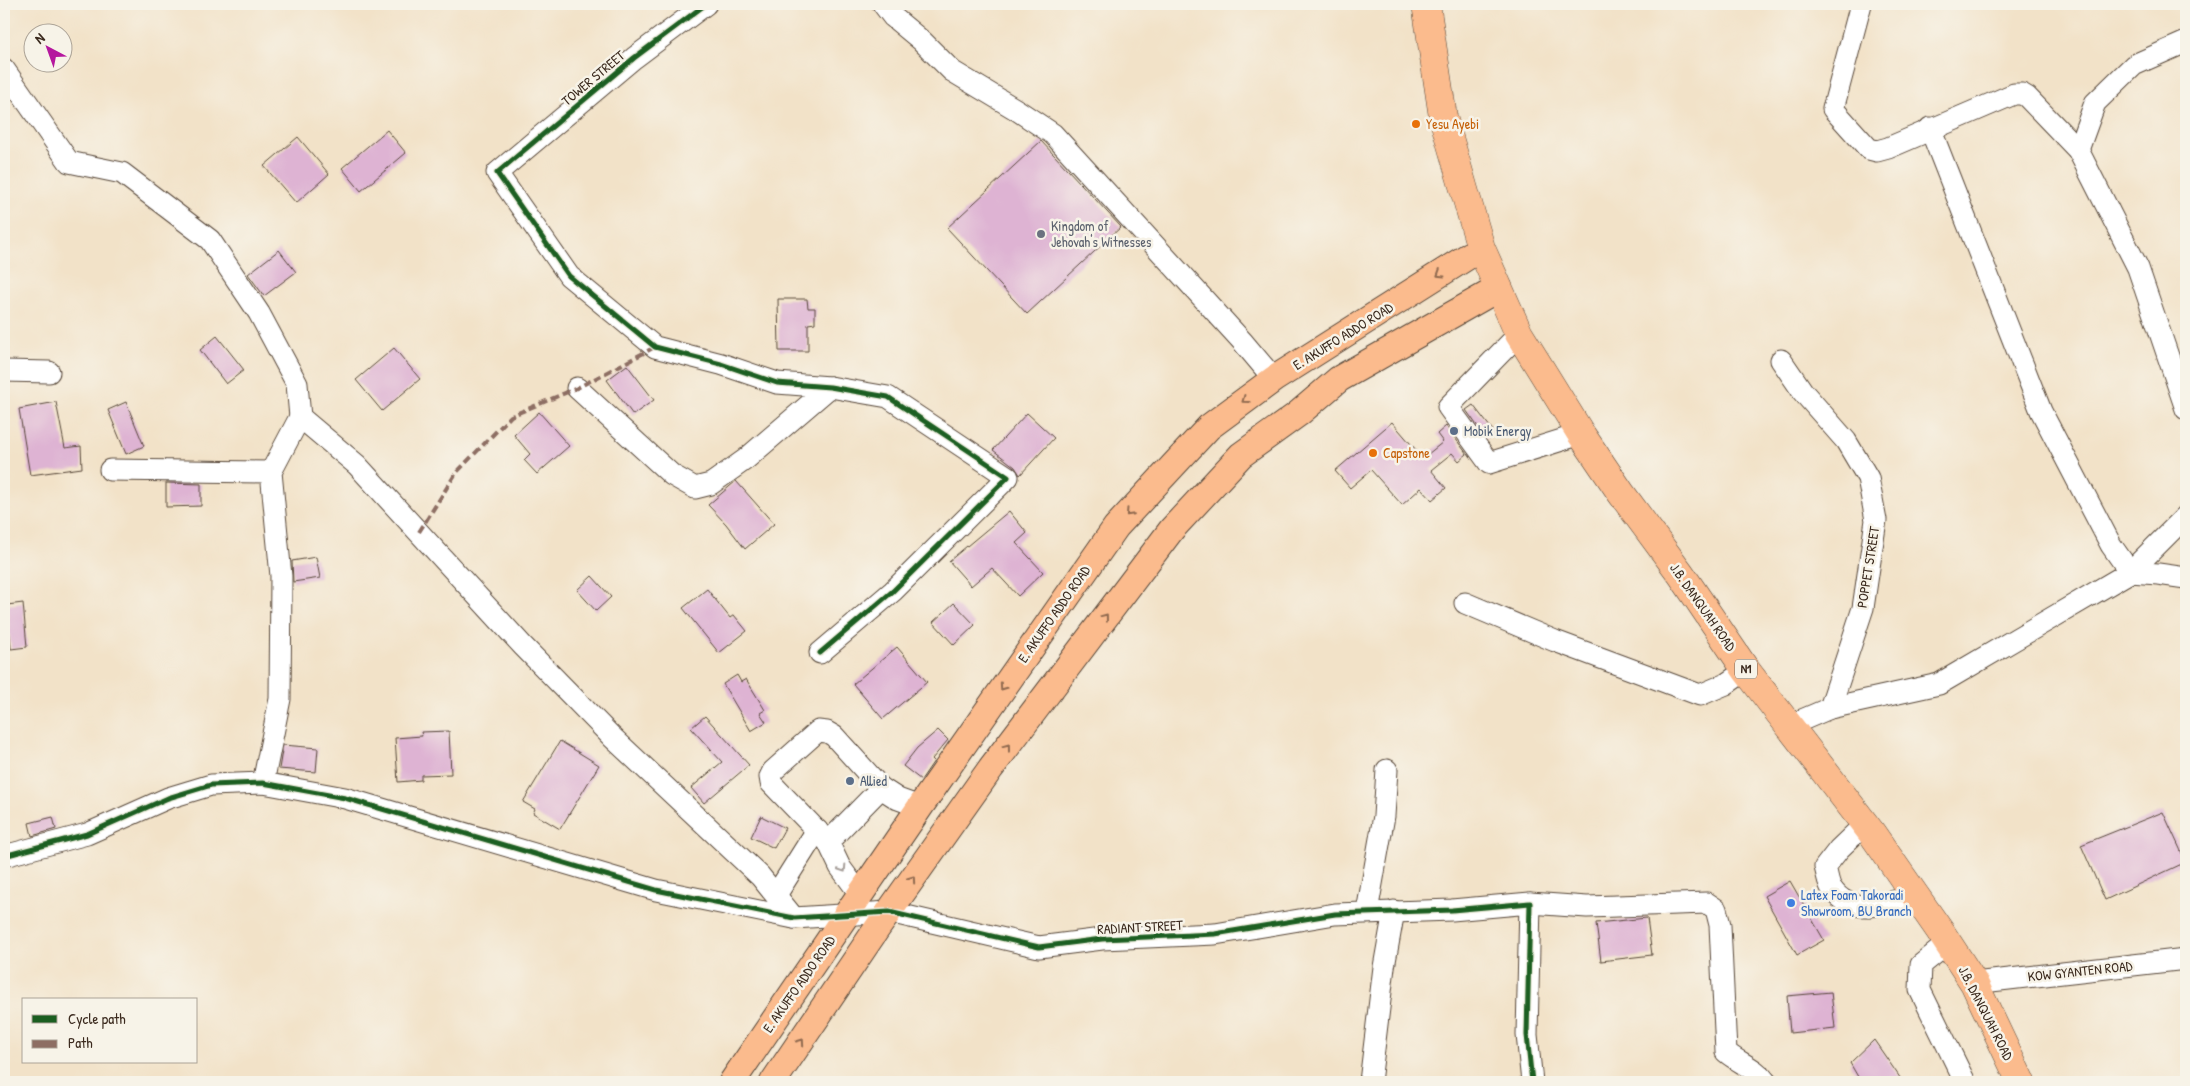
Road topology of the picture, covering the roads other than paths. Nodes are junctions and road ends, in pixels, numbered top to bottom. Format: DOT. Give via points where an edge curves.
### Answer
graph roads {
  1 [pos="883,4"];
  2 [pos="1426,4"];
  3 [pos="1861,4"];
  4 [pos="696,7"];
  5 [pos="2186,42"];
  6 [pos="4,69"];
  7 [pos="1930,128"];
  8 [pos="2078,150"];
  9 [pos="1481,248"];
  10 [pos="1499,288"];
  11 [pos="1520,334"];
  12 [pos="1782,360"];
  13 [pos="4,371"];
  14 [pos="49,372"];
  15 [pos="1274,380"];
  16 [pos="830,387"];
  17 [pos="577,388"];
  18 [pos="2186,409"];
  19 [pos="300,417"];
  20 [pos="1581,434"];
  21 [pos="110,470"];
  22 [pos="271,472"];
  23 [pos="2186,516"];
  24 [pos="2130,572"];
  25 [pos="2186,578"];
  26 [pos="1465,602"];
  27 [pos="820,653"];
  28 [pos="1746,670"];
  29 [pos="1830,708"];
  30 [pos="1788,726"];
  31 [pos="1387,770"];
  32 [pos="263,783"];
  33 [pos="881,788"];
  34 [pos="920,807"];
  35 [pos="1865,824"];
  36 [pos="823,836"];
  37 [pos="4,856"];
  38 [pos="860,894"];
  39 [pos="776,895"];
  40 [pos="1915,895"];
  41 [pos="1530,903"];
  42 [pos="1394,911"];
  43 [pos="889,912"];
  44 [pos="1367,912"];
  45 [pos="846,916"];
  46 [pos="794,918"];
  47 [pos="1948,944"];
  48 [pos="2186,959"];
  49 [pos="1974,983"];
  50 [pos="732,1082"];
  51 [pos="773,1082"];
  52 [pos="1370,1082"];
  53 [pos="1532,1082"];
  54 [pos="1766,1082"];
  55 [pos="1965,1082"];
  56 [pos="2021,1082"];
  1 -- 15 [label="street" via="952,71 1053,134"];
  2 -- 9 [label="highway, N1" via="1443,117"];
  3 -- 7 [label="street" via="1833,109 1869,149 1877,151"];
  4 -- 16 [label="street, TOWER STREET" via="497,173 569,276 655,347 721,364 777,384"];
  5 -- 8 [label="street" via="2134,65 2095,102"];
  6 -- 19 [label="street" via="69,162 122,173 210,240 259,313 297,384"];
  7 -- 8 [label="street" via="2014,94 2022,94"];
  7 -- 24 [label="street" via="2040,411 2111,545"];
  8 -- 18 [label="street" via="2138,268"];
  9 -- 10 [label="highway, J.B. DANQUAH ROAD / N1"];
  9 -- 15 [label="main road, E. AKUFFO ADDO ROAD, one-way"];
  10 -- 11 [label="highway, J.B. DANQUAH ROAD / N1"];
  43 -- 10 [label="main road, one-way" via="991,768 1172,529 1241,455 1298,414 1339,379"];
  11 -- 20 [label="highway, J.B. DANQUAH ROAD / N1"];
  11 -- 20 [label="street" via="1448,407 1490,463"];
  12 -- 29 [label="street, POPPET STREET" via="1804,392 1846,441 1868,478 1876,520 1863,608"];
  13 -- 14 [label="street"];
  15 -- 34 [label="main road, E. AKUFFO ADDO ROAD, one-way" via="1209,427 1116,527"];
  16 -- 17 [label="street" via="746,459 711,484 695,488 672,475"];
  16 -- 27 [label="street" via="888,397 1008,477 894,591"];
  19 -- 22 [label="street"];
  19 -- 39 [label="street" via="357,465 523,646"];
  20 -- 28 [label="highway, J.B. DANQUAH ROAD / N1"];
  21 -- 22 [label="street"];
  22 -- 32 [label="street" via="281,576 280,699"];
  23 -- 24 [label="street"];
  24 -- 25 [label="street"];
  24 -- 29 [label="street" via="1939,684"];
  26 -- 28 [label="street" via="1555,641 1700,695 1726,684"];
  28 -- 30 [label="highway, J.B. DANQUAH ROAD / N1"];
  29 -- 30 [label="street"];
  30 -- 35 [label="highway, J.B. DANQUAH ROAD / N1"];
  31 -- 44 [label="street" via="1384,816"];
  32 -- 37 [label="street, RADIANT STREET" via="211,785 168,798 87,834"];
  32 -- 46 [label="street, RADIANT STREET" via="345,798 656,890"];
  33 -- 34 [label="street"];
  33 -- 36 [label="street"];
  33 -- 36 [label="street" via="834,736 818,731 770,777 771,784"];
  34 -- 38 [label="main road, E. AKUFFO ADDO ROAD"];
  35 -- 40 [label="highway, J.B. DANQUAH ROAD / N1"];
  35 -- 40 [label="street" via="1838,849 1825,867 1832,889 1848,904 1871,907"];
  36 -- 38 [label="street, one-way"];
  36 -- 39 [label="street"];
  38 -- 45 [label="main road, E. AKUFFO ADDO ROAD"];
  39 -- 46 [label="street"];
  40 -- 47 [label="highway, J.B. DANQUAH ROAD / N1"];
  41 -- 42 [label="street, RADIANT STREET"];
  41 -- 53 [label="street" via="1527,1034"];
  41 -- 54 [label="street, RADIANT STREET" via="1587,907 1706,903 1716,909 1720,925 1726,1052 1760,1074"];
  42 -- 44 [label="street, RADIANT STREET"];
  42 -- 52 [label="street"];
  43 -- 44 [label="street, RADIANT STREET" via="1039,947 1111,939 1215,934 1335,914"];
  43 -- 45 [label="street, RADIANT STREET"];
  51 -- 43 [label="main road, one-way"];
  45 -- 46 [label="street, RADIANT STREET"];
  45 -- 50 [label="main road, E. AKUFFO ADDO ROAD"];
  47 -- 49 [label="highway, J.B. DANQUAH ROAD / N1"];
  47 -- 55 [label="street" via="1921,965 1920,990"];
  48 -- 49 [label="street, KOW GYANTEN ROAD"];
  49 -- 56 [label="highway, J.B. DANQUAH ROAD / N1"];
}
